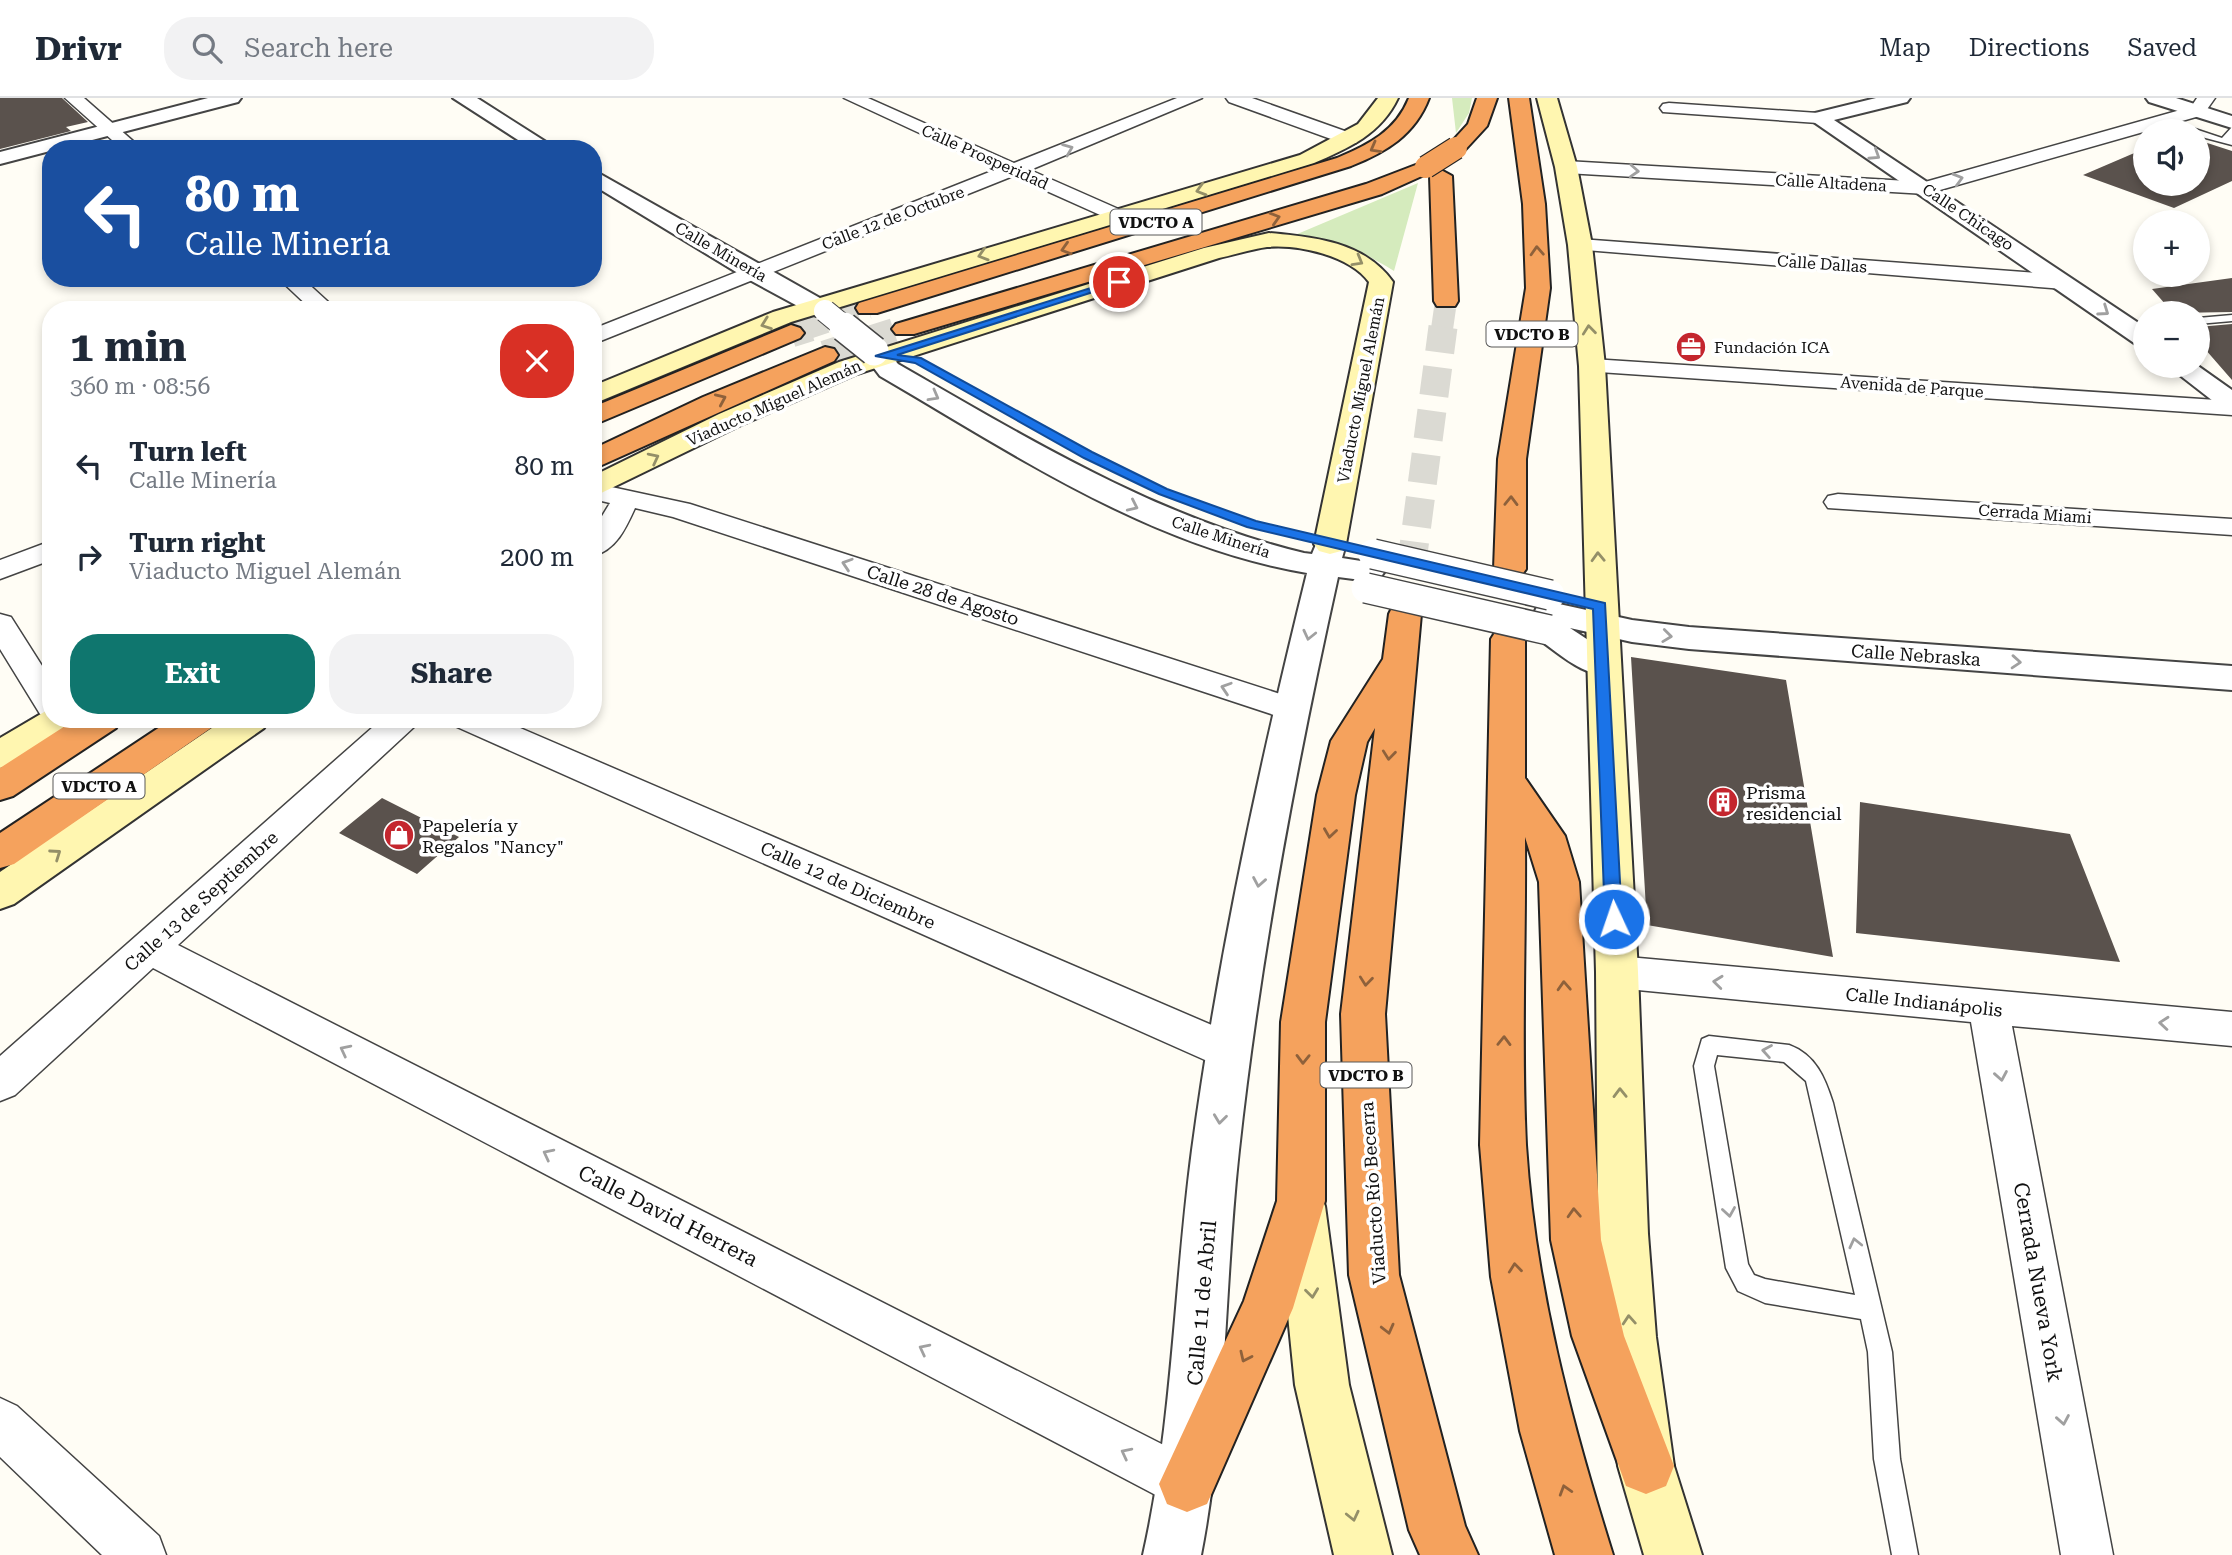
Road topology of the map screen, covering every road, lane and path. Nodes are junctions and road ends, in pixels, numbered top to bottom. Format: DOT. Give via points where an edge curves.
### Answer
graph roads {
  1 [pos="74,98"];
  2 [pos="232,98"];
  3 [pos="463,98"];
  4 [pos="853,98"];
  5 [pos="1193,98"];
  6 [pos="1235,98"];
  7 [pos="1388,98"];
  8 [pos="1419,98"];
  9 [pos="1487,98"];
  10 [pos="1519,98"];
  11 [pos="1547,98"];
  12 [pos="1787,98"];
  13 [pos="1900,98"];
  14 [pos="2156,98"];
  15 [pos="2201,105"];
  16 [pos="1669,108"];
  17 [pos="1818,118"];
  18 [pos="2167,119"];
  19 [pos="2232,122"];
  20 [pos="2133,129"];
  21 [pos="110,130"];
  22 [pos="2232,130"];
  23 [pos="2210,137"];
  24 [pos="1349,139"];
  25 [pos="72,140"];
  26 [pos="122,140"];
  27 [pos="533,140"];
  28 [pos="2231,144"];
  29 [pos="42,148"];
  30 [pos="0,159"];
  31 [pos="1566,167"];
  32 [pos="1016,170"];
  33 [pos="1433,171"];
  34 [pos="602,181"];
  35 [pos="1926,188"];
  36 [pos="1116,215"];
  37 [pos="1228,232"];
  38 [pos="1580,245"];
  39 [pos="1203,256"];
  40 [pos="1141,258"];
  41 [pos="754,273"];
  42 [pos="2064,282"];
  43 [pos="299,287"];
  44 [pos="316,301"];
  45 [pos="1446,301"];
  46 [pos="822,308"];
  47 [pos="868,308"];
  48 [pos="2232,318"];
  49 [pos="2210,320"];
  50 [pos="2133,327"];
  51 [pos="905,330"];
  52 [pos="602,333"];
  53 [pos="791,333"];
  54 [pos="877,354"];
  55 [pos="825,355"];
  56 [pos="1592,366"];
  57 [pos="2198,378"];
  58 [pos="602,392"];
  59 [pos="2232,402"];
  60 [pos="2232,408"];
  61 [pos="602,413"];
  62 [pos="602,456"];
  63 [pos="602,485"];
  64 [pos="602,492"];
  65 [pos="627,498"];
  66 [pos="1838,502"];
  67 [pos="2232,527"];
  68 [pos="602,539"];
  69 [pos="42,554"];
  70 [pos="1510,569"];
  71 [pos="0,570"];
  72 [pos="1324,570"];
  73 [pos="1369,571"];
  74 [pos="1550,613"];
  75 [pos="1405,614"];
  76 [pos="0,624"];
  77 [pos="1600,632"];
  78 [pos="1508,639"];
  79 [pos="1400,659"];
  80 [pos="2232,678"];
  81 [pos="42,692"];
  82 [pos="1291,709"];
  83 [pos="43,728"];
  84 [pos="89,728"];
  85 [pos="185,728"];
  86 [pos="238,728"];
  87 [pos="393,728"];
  88 [pos="489,728"];
  89 [pos="0,755"];
  90 [pos="1506,779"];
  91 [pos="0,786"];
  92 [pos="0,853"];
  93 [pos="0,893"];
  94 [pos="149,948"];
  95 [pos="1616,972"];
  96 [pos="1989,1009"];
  97 [pos="2232,1029"];
  98 [pos="1228,1051"];
  99 [pos="0,1082"];
  100 [pos="1301,1201"];
  101 [pos="1870,1309"];
  102 [pos="0,1423"];
  103 [pos="1646,1466"];
  104 [pos="1180,1531"];
  105 [pos="140,1555"];
  106 [pos="1363,1555"];
  107 [pos="1449,1555"];
  108 [pos="1584,1555"];
  109 [pos="1673,1555"];
  110 [pos="1905,1555"];
  111 [pos="2087,1555"];
  1 -- 21 [label="street"];
  2 -- 21 [label="street"];
  3 -- 27 [label="street"];
  4 -- 32 [label="street, Calle Prosperidad"];
  32 -- 5 [label="street, Calle 12 de Octubre, one-way"];
  6 -- 24 [label="street"];
  7 -- 24 [label="main road" via="1370,124"];
  8 -- 47 [label="highway, VDCTO A, one-way" via="1411,117 1389,140 1344,162"];
  9 -- 33 [label="highway, VDCTO A, bridge" via="1476,129 1445,142"];
  70 -- 10 [label="highway, VDCTO B, one-way" via="1512,459 1538,288 1534,204"];
  11 -- 31 [label="main road"];
  12 -- 17 [label="street, Calle Chicago"];
  13 -- 17 [label="street"];
  14 -- 15 [label="street"];
  15 -- 18 [label="street, Calle Altadena"];
  15 -- 19 [label="street"];
  16 -- 17 [label="street"];
  17 -- 35 [label="street, Calle Chicago, one-way"];
  35 -- 20 [label="street, Calle Altadena, one-way"];
  21 -- 25 [label="street"];
  21 -- 26 [label="street"];
  22 -- 28 [label="lane" via="2226,136"];
  23 -- 28 [label="lane"];
  24 -- 36 [label="main road, one-way" via="1307,159"];
  29 -- 30 [label="street"];
  31 -- 35 [label="street, Calle Altadena, one-way"];
  31 -- 38 [label="main road"];
  32 -- 36 [label="street, Calle Prosperidad"];
  32 -- 41 [label="street, Calle 12 de Octubre"];
  37 -- 33 [label="highway, VDCTO A, one-way"];
  33 -- 45 [label="highway"];
  34 -- 41 [label="street, Calle Minería"];
  35 -- 42 [label="street, Calle Chicago"];
  36 -- 46 [label="main road, one-way"];
  37 -- 39 [label="highway"];
  37 -- 40 [label="highway, VDCTO A"];
  38 -- 42 [label="street, Calle Dallas"];
  56 -- 38 [label="main road, one-way"];
  39 -- 40 [label="highway"];
  39 -- 54 [label="main road, Viaducto Miguel Alemán"];
  39 -- 72 [label="main road, Viaducto Miguel Alemán, one-way" via="1269,240 1311,244 1355,258 1381,282"];
  40 -- 51 [label="highway, VDCTO A"];
  41 -- 46 [label="street, Calle Minería"];
  41 -- 52 [label="street, Calle 12 de Octubre"];
  42 -- 50 [label="street, Calle Chicago, one-way"];
  43 -- 44 [label="street"];
  46 -- 54 [label="street, Calle Minería, bridge"];
  46 -- 58 [label="main road, one-way" via="704,347"];
  48 -- 49 [label="lane"];
  53 -- 61 [label="highway"];
  63 -- 54 [label="main road, Viaducto Miguel Alemán, one-way" via="729,420"];
  54 -- 72 [label="street, Calle Minería" via="888,370 1138,508"];
  62 -- 55 [label="highway, Viaducto Miguel Alemán, one-way"];
  56 -- 60 [label="street, Avenida de Parque"];
  77 -- 56 [label="main road, one-way"];
  57 -- 59 [label="street"];
  64 -- 65 [label="street, Calle 28 de Agosto"];
  65 -- 68 [label="street"];
  82 -- 65 [label="street, Calle 28 de Agosto, one-way" via="680,510"];
  66 -- 67 [label="street, Cerrada Miami"];
  69 -- 71 [label="street"];
  72 -- 73 [label="street"];
  72 -- 73 [label="street, Calle Minería"];
  72 -- 82 [label="street, one-way"];
  73 -- 74 [label="street, Calle Minería, bridge"];
  74 -- 77 [label="street"];
  74 -- 77 [label="street"];
  75 -- 79 [label="highway, Viaducto Río Becerra / VDCTO B"];
  76 -- 81 [label="street"];
  77 -- 80 [label="street, Calle Nebraska, one-way"];
  77 -- 95 [label="main road"];
  78 -- 90 [label="highway"];
  79 -- 100 [label="highway, one-way" via="1349,741 1336,795 1303,1022"];
  79 -- 107 [label="highway, Viaducto Río Becerra / VDCTO B, one-way" via="1363,1014 1374,1275 1438,1530"];
  82 -- 98 [label="street, one-way"];
  83 -- 89 [label="main road"];
  84 -- 91 [label="highway, VDCTO A"];
  85 -- 92 [label="highway, VDCTO A"];
  93 -- 86 [label="main road, one-way"];
  87 -- 94 [label="street, Calle 13 de Septiembre"];
  88 -- 98 [label="street, Calle 12 de Diciembre"];
  103 -- 90 [label="highway, one-way" via="1598,1336 1576,1240 1559,882 1545,836"];
  108 -- 90 [label="highway, one-way" via="1547,1431 1515,1264 1503,1145"];
  94 -- 99 [label="street, Calle 13 de Septiembre"];
  104 -- 94 [label="street, Calle David Herrera, one-way"];
  96 -- 95 [label="street, Calle Indianápolis, one-way"];
  103 -- 95 [label="main road, one-way" via="1623,1234"];
  97 -- 96 [label="street, Calle Indianápolis, one-way"];
  96 -- 111 [label="street, Cerrada Nueva York, one-way"];
  98 -- 104 [label="street, Calle 11 de Abril, one-way"];
  100 -- 104 [label="highway, one-way" via="1267,1308"];
  100 -- 106 [label="main road, one-way" via="1322,1385"];
  101 -- 101 [label="lane, one-way" via="1814,1076 1789,1054 1709,1045 1704,1066 1737,1268 1746,1283 1765,1291"];
  101 -- 110 [label="lane" via="1881,1352 1887,1459"];
  102 -- 105 [label="street"];
  103 -- 109 [label="main road"];
}
